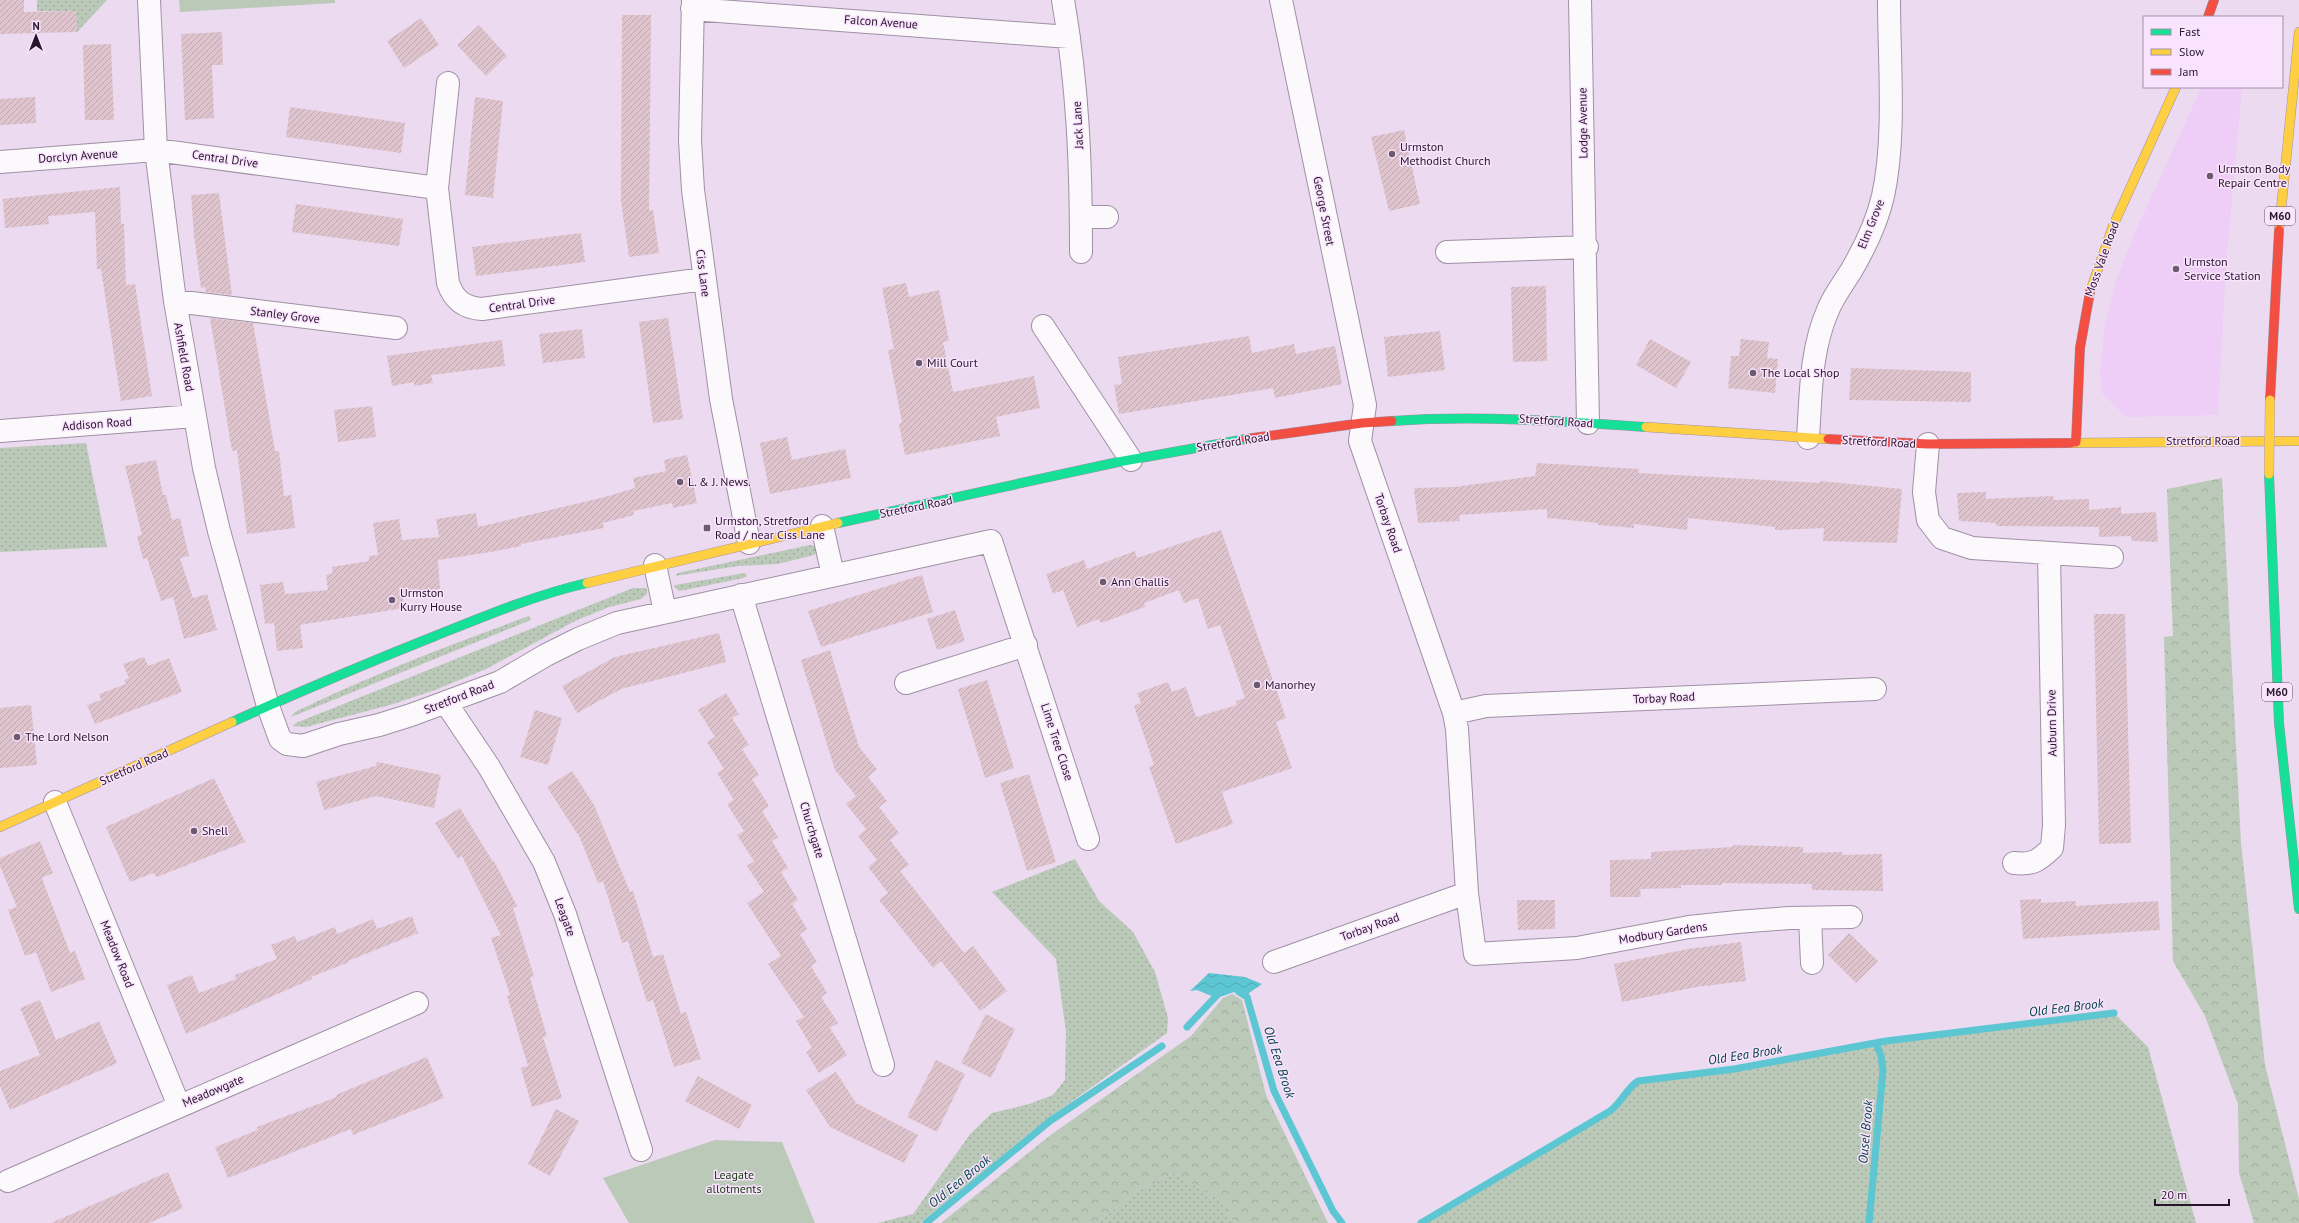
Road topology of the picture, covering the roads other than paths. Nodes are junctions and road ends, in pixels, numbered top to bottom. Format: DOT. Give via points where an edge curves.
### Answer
graph roads {
  1 [pos="149,0"];
  2 [pos="1063,0"];
  3 [pos="1281,0"];
  4 [pos="1580,0"];
  5 [pos="1888,0"];
  6 [pos="2214,0"];
  7 [pos="692,4"];
  8 [pos="2208,16"];
  9 [pos="2299,32"];
  10 [pos="1070,37"];
  11 [pos="448,83"];
  12 [pos="2176,88"];
  13 [pos="156,150"];
  14 [pos="0,162"];
  15 [pos="437,188"];
  16 [pos="1107,217"];
  17 [pos="1081,218"];
  18 [pos="1586,247"];
  19 [pos="1081,252"];
  20 [pos="1447,252"];
  21 [pos="704,279"];
  22 [pos="174,301"];
  23 [pos="1043,326"];
  24 [pos="396,328"];
  25 [pos="195,416"];
  26 [pos="1362,423"];
  27 [pos="1588,423"];
  28 [pos="0,431"];
  29 [pos="1808,438"];
  30 [pos="2299,441"];
  31 [pos="2076,442"];
  32 [pos="1928,444"];
  33 [pos="1131,460"];
  34 [pos="822,526"];
  35 [pos="991,541"];
  36 [pos="749,543"];
  37 [pos="2048,554"];
  38 [pos="2112,557"];
  39 [pos="655,565"];
  40 [pos="833,575"];
  41 [pos="741,595"];
  42 [pos="665,612"];
  43 [pos="1026,645"];
  44 [pos="906,683"];
  45 [pos="1875,689"];
  46 [pos="446,702"];
  47 [pos="268,706"];
  48 [pos="1454,713"];
  49 [pos="55,802"];
  50 [pos="0,827"];
  51 [pos="1088,839"];
  52 [pos="2014,863"];
  53 [pos="1467,893"];
  54 [pos="2299,909"];
  55 [pos="1851,917"];
  56 [pos="1810,918"];
  57 [pos="1475,954"];
  58 [pos="1274,962"];
  59 [pos="1812,963"];
  60 [pos="417,1003"];
  61 [pos="883,1065"];
  62 [pos="179,1106"];
  63 [pos="641,1150"];
  64 [pos="8,1181"];
  1 -- 13 [label="street, Ashfield Road"];
  2 -- 10 [label="street, Jack Lane"];
  3 -- 26 [label="street, George Street" via="1365,405"];
  4 -- 18 [label="street, Lodge Avenue"];
  5 -- 29 [label="street, Elm Grove" via="1888,171 1876,220 1852,270 1828,309 1820,331 1813,366"];
  6 -- 8 [label="main road"];
  7 -- 10 [label="street, Falcon Avenue"];
  7 -- 21 [label="street, Ciss Lane" via="690,140 693,190"];
  9 -- 54 [label="main road, M60, bridge" via="2280,211 2270,400 2269,474 2279,723"];
  10 -- 17 [label="street, Jack Lane" via="1078,113"];
  11 -- 15 [label="street, Central Drive"];
  12 -- 31 [label="main road, Moss Vale Road" via="2113,226 2090,291 2080,348"];
  13 -- 14 [label="street, Dorclyn Avenue"];
  13 -- 15 [label="street, Central Drive"];
  13 -- 22 [label="street, Ashfield Road"];
  15 -- 21 [label="street, Central Drive" via="448,283 452,294 460,303 470,308 482,309"];
  16 -- 17 [label="street"];
  17 -- 19 [label="street, Jack Lane"];
  18 -- 20 [label="street"];
  18 -- 27 [label="street, Lodge Avenue"];
  21 -- 36 [label="street, Ciss Lane" via="727,436"];
  22 -- 24 [label="street, Stanley Grove"];
  22 -- 25 [label="street, Ashfield Road"];
  23 -- 33 [label="street"];
  25 -- 28 [label="street, Addison Road"];
  25 -- 47 [label="street, Ashfield Road" via="219,531"];
  26 -- 27 [label="main road, Stretford Road" via="1438,418 1513,418"];
  26 -- 33 [label="main road, Stretford Road" via="1244,439"];
  26 -- 48 [label="street, Torbay Road" via="1360,441"];
  27 -- 29 [label="main road, Stretford Road"];
  29 -- 32 [label="main road, Stretford Road"];
  30 -- 31 [label="main road, Stretford Road"];
  31 -- 32 [label="main road, Stretford Road"];
  32 -- 37 [label="street" via="1924,492 1928,520 1942,538 1972,548"];
  33 -- 34 [label="main road, Stretford Road"];
  34 -- 36 [label="main road, Stretford Road"];
  34 -- 40 [label="street"];
  35 -- 40 [label="street, Stretford Road"];
  35 -- 43 [label="street, Lime Tree Close"];
  36 -- 39 [label="main road, Stretford Road"];
  37 -- 38 [label="street"];
  37 -- 52 [label="street, Auburn Drive" via="2054,825 2052,848 2027,865"];
  39 -- 42 [label="street"];
  39 -- 47 [label="main road, Stretford Road" via="565,588 485,616"];
  40 -- 41 [label="street, Stretford Road"];
  41 -- 42 [label="street, Stretford Road"];
  41 -- 61 [label="street, Churchgate"];
  42 -- 46 [label="street, Stretford Road" via="618,624 578,639 500,682"];
  43 -- 44 [label="street"];
  43 -- 51 [label="street, Lime Tree Close"];
  45 -- 48 [label="street, Torbay Road" via="1486,706"];
  46 -- 47 [label="street, Stretford Road" via="379,725 303,746 294,746 280,739"];
  46 -- 63 [label="street, Leagate" via="489,767 544,862 565,914"];
  47 -- 49 [label="main road, Stretford Road"];
  48 -- 53 [label="street, Torbay Road" via="1460,747"];
  49 -- 50 [label="main road, Stretford Road"];
  49 -- 62 [label="street, Meadow Road"];
  53 -- 57 [label="street, Torbay Road"];
  53 -- 58 [label="street, Torbay Road"];
  55 -- 56 [label="street, Modbury Gardens"];
  56 -- 57 [label="street, Modbury Gardens" via="1689,927 1577,948"];
  56 -- 59 [label="street"];
  60 -- 62 [label="street, Meadowgate"];
  62 -- 64 [label="street, Meadowgate"];
}
